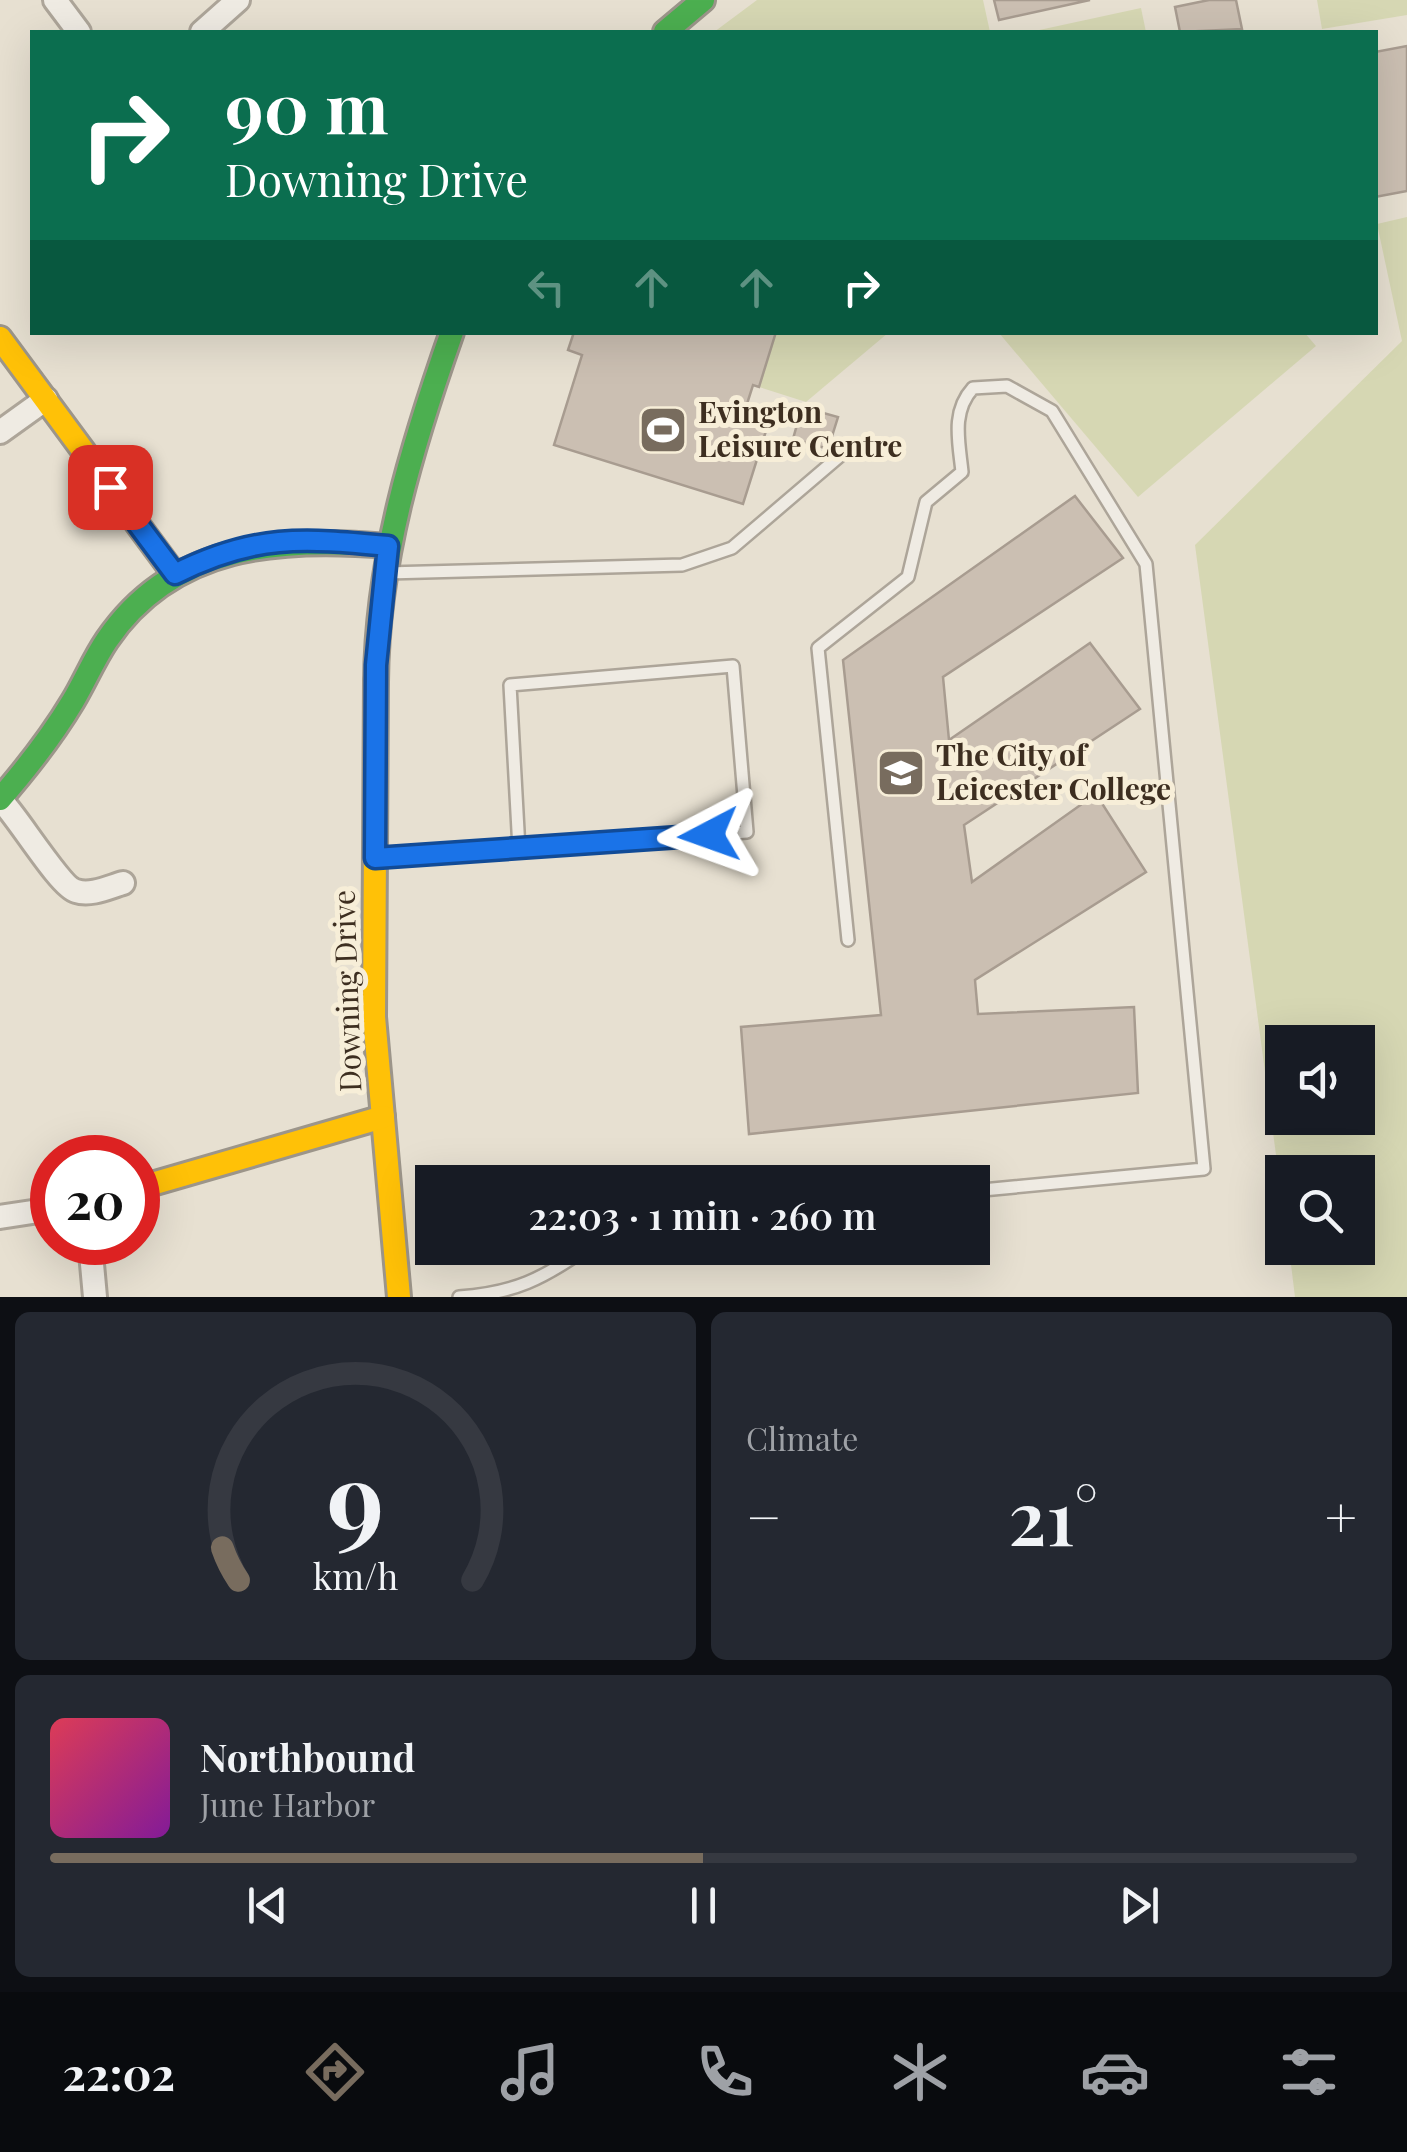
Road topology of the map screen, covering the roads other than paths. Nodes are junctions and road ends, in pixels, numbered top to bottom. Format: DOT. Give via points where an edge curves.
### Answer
graph roads {
  1 [pos="55,0"];
  2 [pos="238,0"];
  3 [pos="703,0"];
  4 [pos="78,30"];
  5 [pos="204,30"];
  6 [pos="666,30"];
  7 [pos="451,335"];
  8 [pos="0,338"];
  9 [pos="46,399"];
  10 [pos="0,432"];
  11 [pos="848,449"];
  12 [pos="388,546"];
  13 [pos="384,573"];
  14 [pos="175,574"];
  15 [pos="0,799"];
  16 [pos="519,848"];
  17 [pos="375,858"];
  18 [pos="122,882"];
  19 [pos="848,940"];
  20 [pos="383,1117"];
  21 [pos="160,1182"];
  22 [pos="990,1190"];
  23 [pos="30,1212"];
  24 [pos="0,1217"];
  25 [pos="92,1265"];
  26 [pos="564,1265"];
  27 [pos="95,1297"];
  28 [pos="399,1297"];
  29 [pos="459,1297"];
  1 -- 4 [label="street"];
  2 -- 5 [label="street"];
  3 -- 6 [label="street"];
  7 -- 12 [label="street, Downing Drive" via="414,438"];
  8 -- 9 [label="street"];
  9 -- 10 [label="street"];
  9 -- 14 [label="street"];
  11 -- 13 [label="lane" via="713,558 682,565"];
  12 -- 13 [label="street, Downing Drive"];
  12 -- 14 [label="street" via="250,543"];
  13 -- 17 [label="street, Downing Drive" via="376,665"];
  14 -- 15 [label="street" via="110,635 42,747"];
  15 -- 18 [label="street" via="76,892"];
  16 -- 16 [label="lane" via="747,832 733,666 510,685"];
  16 -- 17 [label="lane"];
  17 -- 20 [label="street, Downing Drive" via="374,1017"];
  19 -- 22 [label="lane" via="818,648 908,577 926,502 962,472 961,401 973,388 1007,386 1052,411 1146,564 1204,1169"];
  20 -- 21 [label="street"];
  20 -- 28 [label="street, Downing Drive"];
  23 -- 24 [label="street"];
  25 -- 27 [label="street"];
  26 -- 29 [label="lane" via="517,1288"];
}
